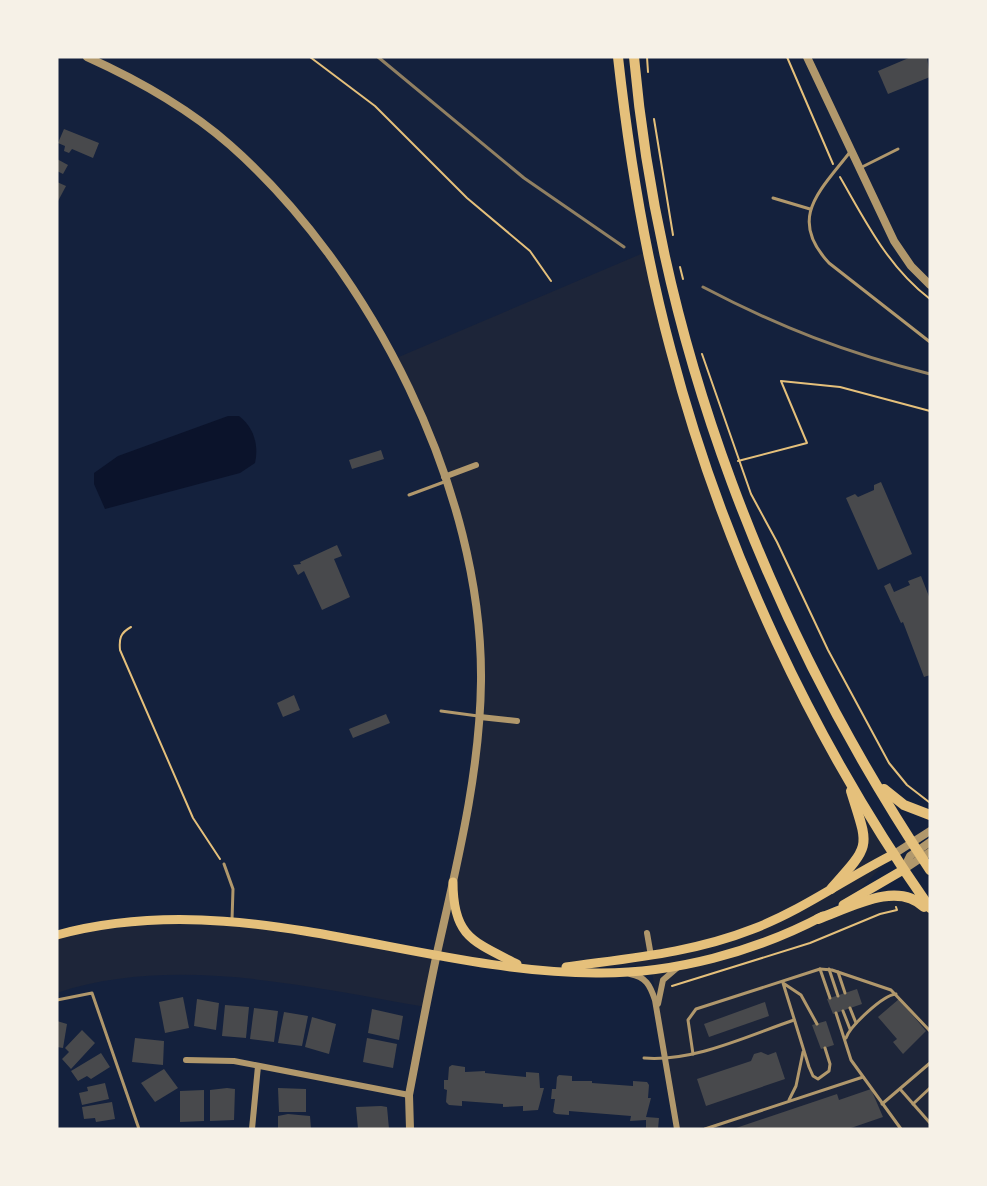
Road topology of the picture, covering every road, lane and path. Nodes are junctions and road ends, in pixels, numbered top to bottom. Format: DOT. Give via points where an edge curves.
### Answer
graph roads {
  1 [pos="87,57"];
  2 [pos="310,57"];
  3 [pos="618,57"];
  4 [pos="634,57"];
  5 [pos="647,57"];
  6 [pos="787,57"];
  7 [pos="807,57"];
  8 [pos="648,80"];
  9 [pos="653,114"];
  10 [pos="898,149"];
  11 [pos="850,152"];
  12 [pos="858,169"];
  13 [pos="836,170"];
  14 [pos="773,198"];
  15 [pos="810,209"];
  16 [pos="674,240"];
  17 [pos="679,263"];
  18 [pos="551,281"];
  19 [pos="684,284"];
  20 [pos="930,285"];
  21 [pos="930,299"];
  22 [pos="930,342"];
  23 [pos="700,346"];
  24 [pos="930,411"];
  25 [pos="738,461"];
  26 [pos="476,465"];
  27 [pos="445,479"];
  28 [pos="409,495"];
  29 [pos="130,627"];
  30 [pos="441,711"];
  31 [pos="480,717"];
  32 [pos="517,721"];
  33 [pos="846,773"];
  34 [pos="874,780"];
  35 [pos="930,803"];
  36 [pos="930,815"];
  37 [pos="930,831"];
  38 [pos="930,842"];
  39 [pos="920,850"];
  40 [pos="894,854"];
  41 [pos="224,864"];
  42 [pos="903,870"];
  43 [pos="930,870"];
  44 [pos="453,882"];
  45 [pos="831,889"];
  46 [pos="930,908"];
  47 [pos="897,910"];
  48 [pos="930,914"];
  49 [pos="818,919"];
  50 [pos="232,920"];
  51 [pos="647,933"];
  52 [pos="57,935"];
  53 [pos="437,955"];
  54 [pos="651,957"];
  55 [pos="685,963"];
  56 [pos="524,968"];
  57 [pos="820,969"];
  58 [pos="829,969"];
  59 [pos="546,970"];
  60 [pos="838,972"];
  61 [pos="618,973"];
  62 [pos="783,983"];
  63 [pos="672,986"];
  64 [pos="845,993"];
  65 [pos="897,995"];
  66 [pos="838,996"];
  67 [pos="830,998"];
  68 [pos="57,1000"];
  69 [pos="850,1008"];
  70 [pos="843,1011"];
  71 [pos="836,1013"];
  72 [pos="658,1014"];
  73 [pos="794,1020"];
  74 [pos="817,1024"];
  75 [pos="856,1024"];
  76 [pos="850,1029"];
  77 [pos="930,1031"];
  78 [pos="845,1039"];
  79 [pos="825,1048"];
  80 [pos="803,1050"];
  81 [pos="693,1054"];
  82 [pos="644,1058"];
  83 [pos="186,1060"];
  84 [pos="666,1060"];
  85 [pos="930,1063"];
  86 [pos="258,1066"];
  87 [pos="863,1077"];
  88 [pos="930,1088"];
  89 [pos="900,1089"];
  90 [pos="409,1095"];
  91 [pos="788,1101"];
  92 [pos="882,1104"];
  93 [pos="913,1104"];
  94 [pos="930,1123"];
  95 [pos="139,1129"];
  96 [pos="252,1129"];
  97 [pos="410,1129"];
  98 [pos="677,1129"];
  99 [pos="707,1129"];
  100 [pos="901,1129"];
  1 -- 27 [label="street" via="193,116 229,145 297,214 351,286 394,359 431,438"];
  2 -- 18 [label="path" via="375,106 467,198 530,251"];
  3 -- 33 [label="main road" via="648,251 684,396 749,579 814,717"];
  4 -- 34 [label="main road" via="667,259 705,407 784,610 844,733"];
  5 -- 8 [label="path"];
  6 -- 13 [label="path"];
  7 -- 11 [label="street"];
  9 -- 16 [label="path"];
  10 -- 12 [label="lane"];
  11 -- 12 [label="street"];
  11 -- 13 [label="lane"];
  12 -- 20 [label="street" via="894,241"];
  13 -- 15 [label="lane"];
  13 -- 21 [label="path" via="880,247 908,282"];
  14 -- 15 [label="lane"];
  15 -- 22 [label="lane" via="810,236 817,250"];
  17 -- 19 [label="path"];
  23 -- 25 [label="path"];
  24 -- 25 [label="path" via="840,387 781,381 807,443"];
  25 -- 35 [label="path" via="873,736 900,778"];
  26 -- 27 [label="street"];
  27 -- 28 [label="lane"];
  27 -- 31 [label="street" via="469,556 475,595"];
  29 -- 41 [label="path" via="120,639 120,650 193,818"];
  30 -- 31 [label="lane"];
  31 -- 32 [label="street"];
  31 -- 44 [label="street"];
  33 -- 40 [label="main road"];
  33 -- 45 [label="main road" via="865,842 858,860"];
  34 -- 36 [label="main road" via="904,805"];
  34 -- 39 [label="main road"];
  37 -- 39 [label="street"];
  38 -- 39 [label="street"];
  39 -- 40 [label="street"];
  39 -- 42 [label="street"];
  39 -- 43 [label="main road"];
  40 -- 42 [label="main road"];
  40 -- 45 [label="main road"];
  41 -- 50 [label="lane" via="233,889"];
  42 -- 46 [label="main road"];
  42 -- 49 [label="main road"];
  44 -- 53 [label="street"];
  44 -- 56 [label="main road" via="457,921 468,935"];
  45 -- 54 [label="main road" via="754,929"];
  47 -- 63 [label="path" via="810,943"];
  48 -- 49 [label="main road" via="915,898 906,895 879,898"];
  49 -- 55 [label="main road" via="734,952"];
  50 -- 52 [label="main road" via="158,920"];
  50 -- 53 [label="main road"];
  51 -- 54 [label="street"];
  53 -- 56 [label="main road"];
  53 -- 90 [label="street"];
  54 -- 59 [label="main road"];
  55 -- 61 [label="main road"];
  55 -- 72 [label="street" via="663,980"];
  56 -- 59 [label="main road"];
  57 -- 58 [label="lane"];
  57 -- 62 [label="lane"];
  57 -- 67 [label="lane"];
  58 -- 60 [label="lane"];
  58 -- 66 [label="lane"];
  59 -- 61 [label="main road"];
  60 -- 64 [label="lane"];
  60 -- 65 [label="lane"];
  61 -- 72 [label="street" via="642,976"];
  62 -- 73 [label="lane"];
  62 -- 74 [label="lane" via="801,995"];
  62 -- 81 [label="lane" via="696,1009 688,1020"];
  65 -- 75 [label="lane" via="887,996"];
  65 -- 77 [label="lane"];
  68 -- 95 [label="lane" via="92,993"];
  69 -- 75 [label="lane"];
  70 -- 76 [label="lane"];
  71 -- 78 [label="lane"];
  72 -- 84 [label="street"];
  73 -- 80 [label="lane"];
  73 -- 81 [label="lane"];
  75 -- 76 [label="lane"];
  76 -- 78 [label="lane"];
  78 -- 87 [label="lane" via="851,1060"];
  79 -- 80 [label="lane" via="829,1071 818,1078 813,1076"];
  80 -- 91 [label="lane" via="796,1086"];
  81 -- 84 [label="lane"];
  82 -- 84 [label="lane"];
  83 -- 86 [label="street"];
  84 -- 98 [label="street"];
  85 -- 89 [label="lane"];
  86 -- 90 [label="street"];
  86 -- 96 [label="street"];
  87 -- 91 [label="lane"];
  87 -- 92 [label="lane"];
  88 -- 93 [label="lane"];
  89 -- 92 [label="lane"];
  89 -- 93 [label="lane"];
  90 -- 97 [label="street"];
  91 -- 99 [label="lane"];
  92 -- 100 [label="lane"];
  93 -- 94 [label="lane"];
}
